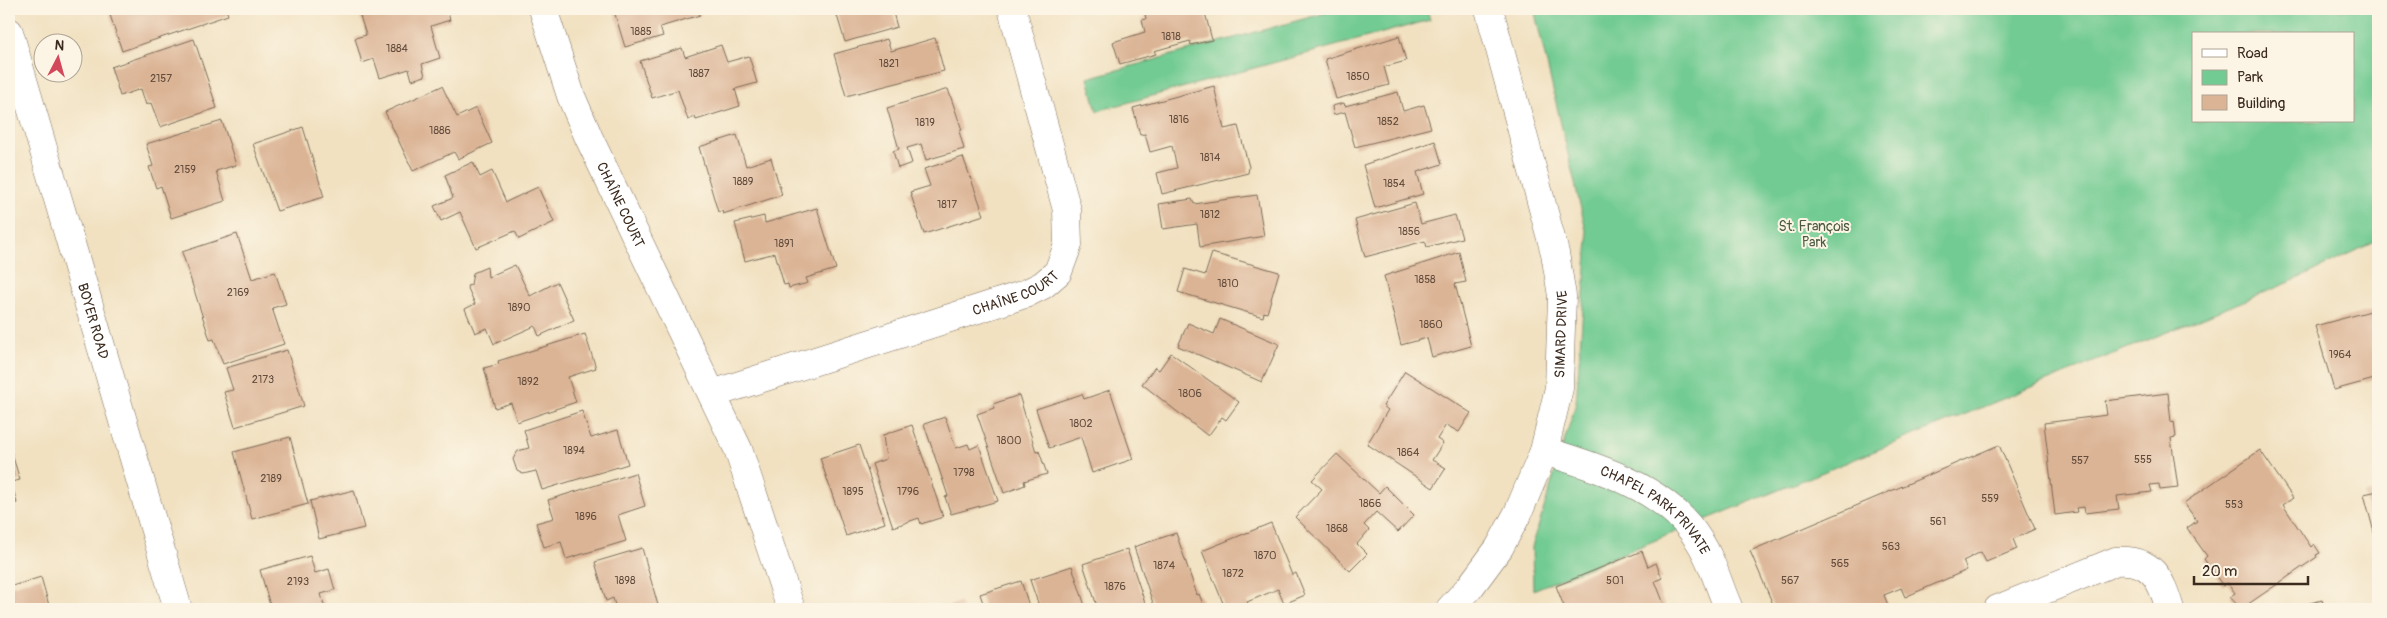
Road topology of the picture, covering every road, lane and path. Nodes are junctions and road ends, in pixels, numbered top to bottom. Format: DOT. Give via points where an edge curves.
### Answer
graph roads {
  1 [pos="543,9"];
  2 [pos="1012,9"];
  3 [pos="1489,9"];
  4 [pos="9,32"];
  5 [pos="712,394"];
  6 [pos="1544,451"];
  7 [pos="178,609"];
  8 [pos="791,609"];
  9 [pos="1450,609"];
  10 [pos="1729,609"];
  11 [pos="1998,609"];
  12 [pos="2170,609"];
  1 -- 5 [label="street, CHAÎNE COURT" via="571,96 589,138"];
  2 -- 5 [label="street, CHAÎNE COURT" via="1067,210 1068,245 1058,272 1025,294"];
  3 -- 6 [label="street, SIMARD DRIVE" via="1555,252 1562,296 1559,388"];
  4 -- 7 [label="street, BOYER ROAD"];
  5 -- 8 [label="street, CHAÎNE COURT" via="738,449"];
  6 -- 9 [label="street, SIMARD DRIVE" via="1518,513 1499,548"];
  6 -- 10 [label="street, CHAPEL PARK PRIVATE" via="1578,461 1664,502 1699,540"];
  11 -- 12 [label="street" via="2116,561 2132,559 2152,571 2163,585"];
}
